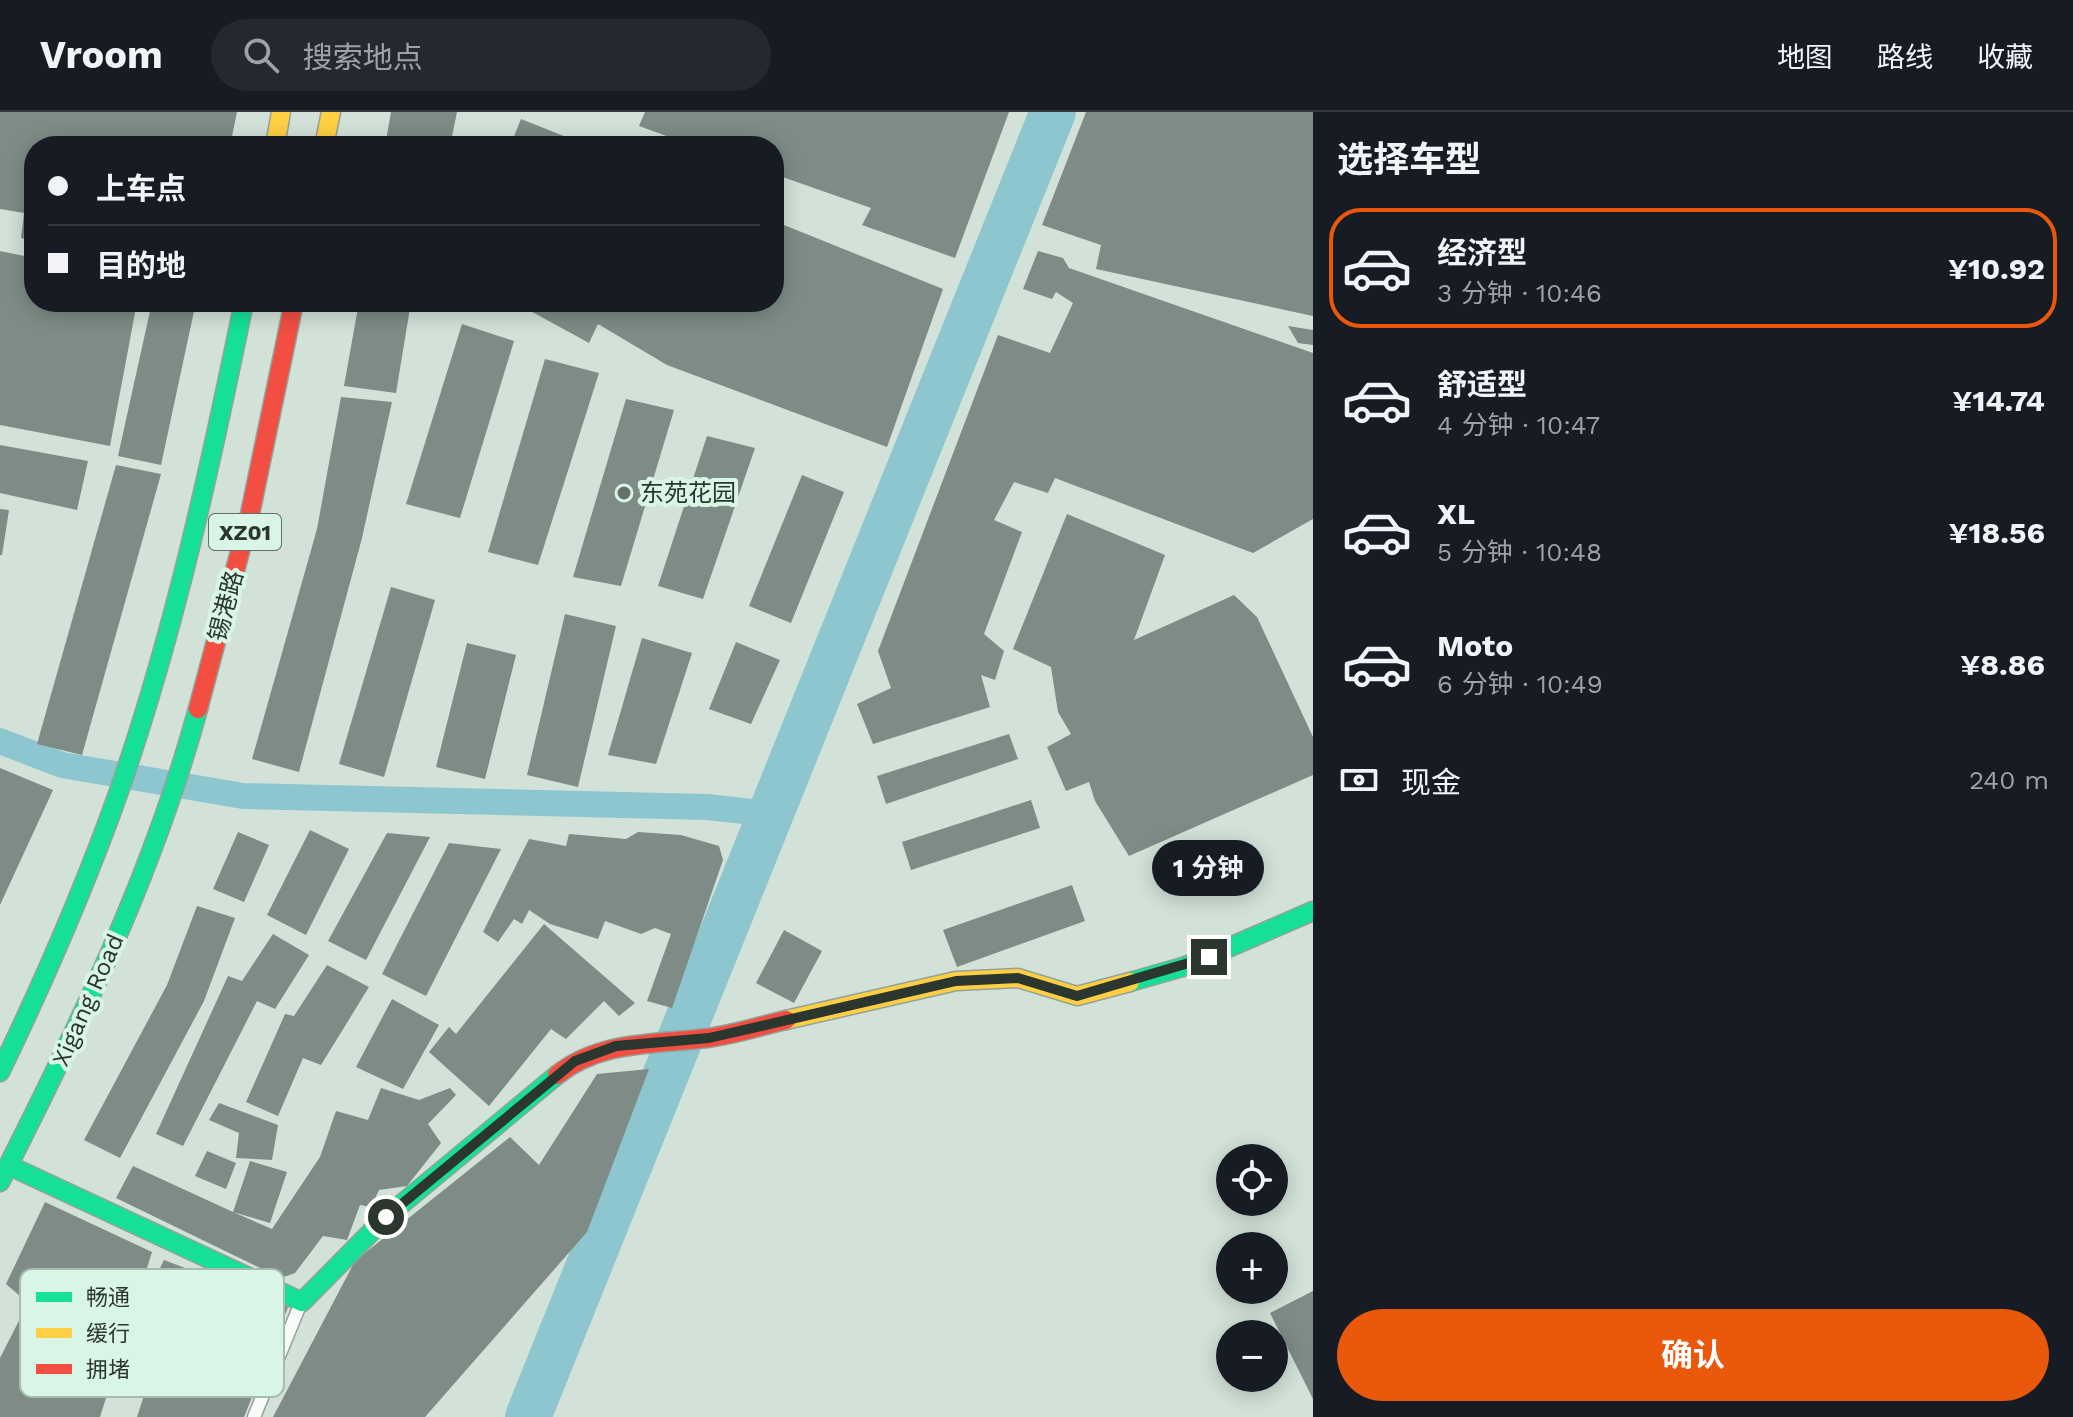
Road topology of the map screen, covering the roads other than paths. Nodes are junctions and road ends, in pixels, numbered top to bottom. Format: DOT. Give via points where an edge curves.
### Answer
graph roads {
  1 [pos="281,112"];
  2 [pos="331,112"];
  3 [pos="277,136"];
  4 [pos="326,136"];
  5 [pos="242,312"];
  6 [pos="292,312"];
  7 [pos="119,797"];
  8 [pos="165,813"];
  9 [pos="1313,911"];
  10 [pos="0,1072"];
  11 [pos="10,1166"];
  12 [pos="0,1182"];
  13 [pos="231,1269"];
  14 [pos="284,1294"];
  15 [pos="302,1302"];
  16 [pos="284,1345"];
  17 [pos="262,1397"];
  18 [pos="254,1417"];
  1 -- 3 [label="main road"];
  2 -- 4 [label="main road"];
  5 -- 7 [label="main road, 锡港路 / XZ01" via="203,503"];
  6 -- 8 [label="main road, 锡港路 / XZ01" via="250,514"];
  7 -- 10 [label="main road, Xigang Road / XZ01" via="82,894"];
  8 -- 11 [label="main road, Xigang Road / XZ01" via="127,913"];
  9 -- 15 [label="main road" via="1186,966 1077,996 1018,978 956,981 709,1038 616,1046 575,1061 386,1217"];
  11 -- 12 [label="main road, Xigang Road / XZ01"];
  11 -- 13 [label="main road"];
  14 -- 15 [label="main road"];
  15 -- 16 [label="lane"];
  17 -- 18 [label="lane"];
}
